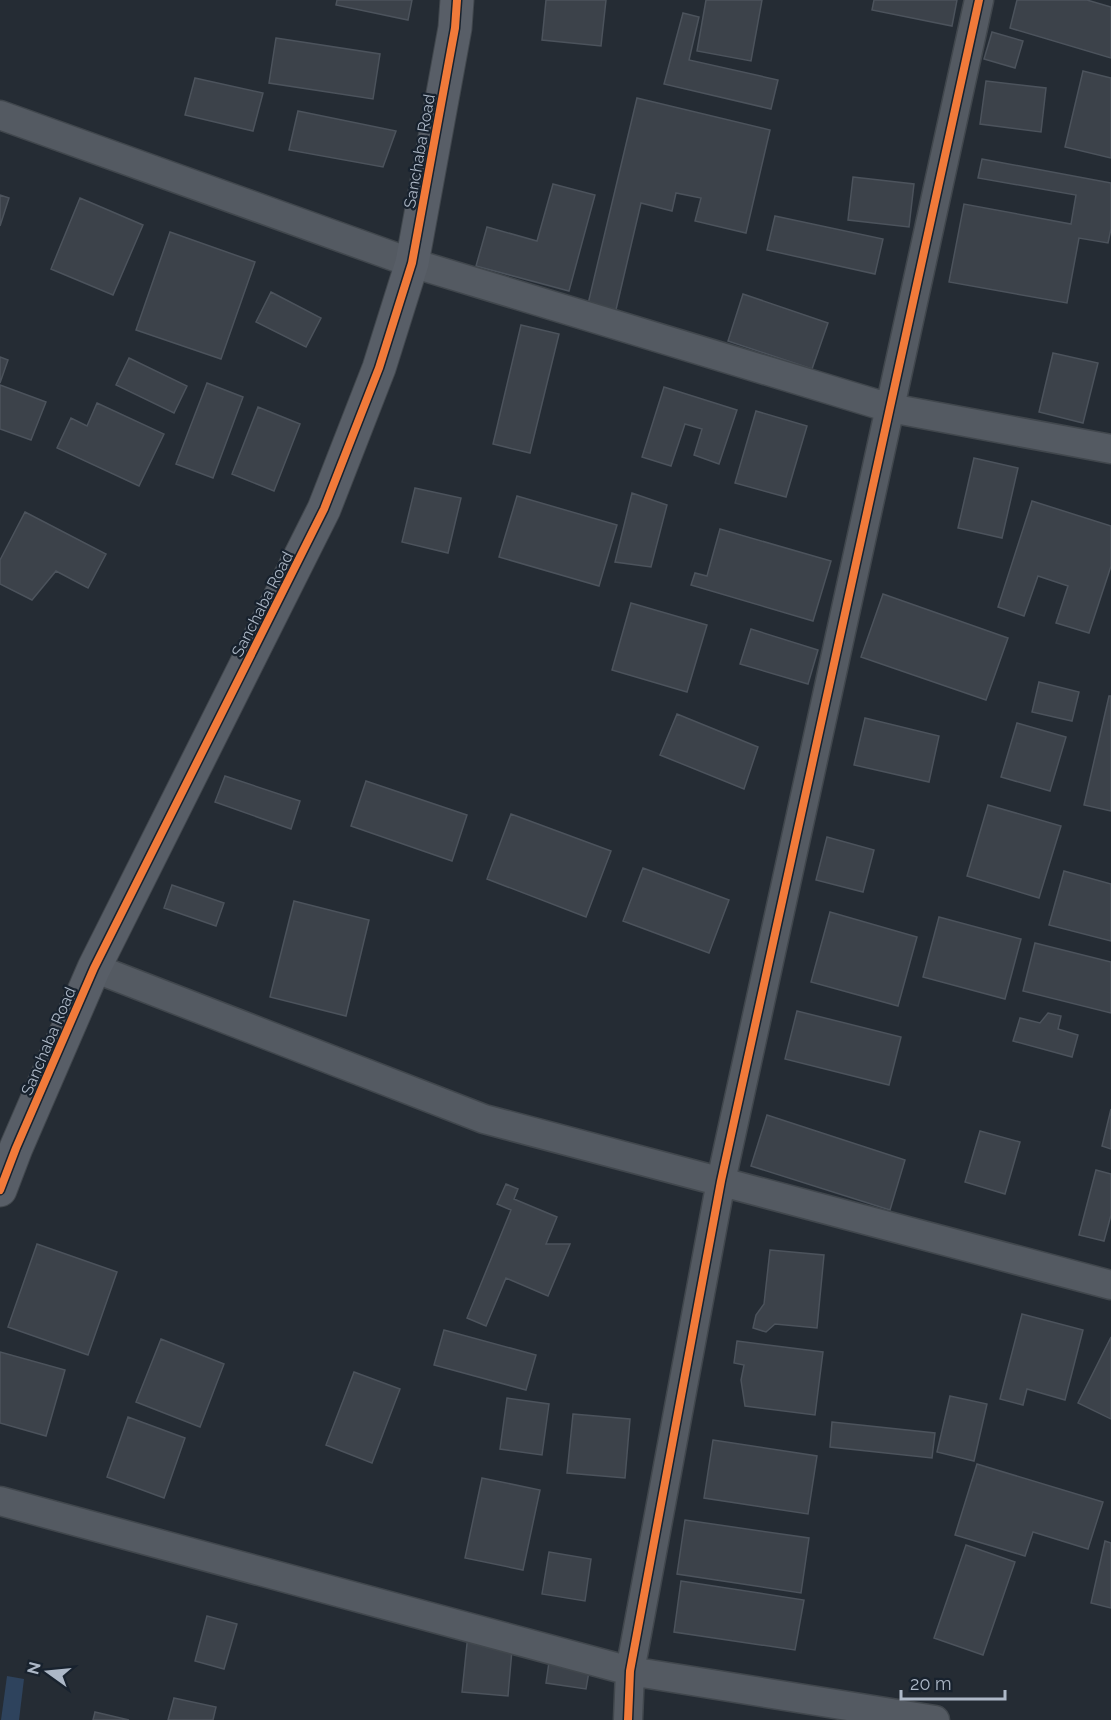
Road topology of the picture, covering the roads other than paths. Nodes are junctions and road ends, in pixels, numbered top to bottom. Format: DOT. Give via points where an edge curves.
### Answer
graph roads {
  1 [pos="457,0"];
  2 [pos="979,0"];
  3 [pos="0,115"];
  4 [pos="412,263"];
  5 [pos="890,408"];
  6 [pos="1111,449"];
  7 [pos="94,968"];
  8 [pos="721,1181"];
  9 [pos="0,1190"];
  10 [pos="1111,1285"];
  11 [pos="0,1501"];
  12 [pos="630,1671"];
  13 [pos="627,1720"];
  14 [pos="935,1720"];
  1 -- 4 [label="street, Sanchaba Road"];
  2 -- 5 [label="street"];
  3 -- 4 [label="street"];
  4 -- 5 [label="street"];
  4 -- 7 [label="street, Sanchaba Road" via="379,368 324,509"];
  5 -- 6 [label="street"];
  5 -- 8 [label="street"];
  7 -- 8 [label="street" via="484,1119"];
  7 -- 9 [label="street, Sanchaba Road"];
  8 -- 10 [label="street"];
  8 -- 12 [label="street"];
  11 -- 12 [label="street"];
  12 -- 13 [label="street"];
  12 -- 14 [label="street"];
}
